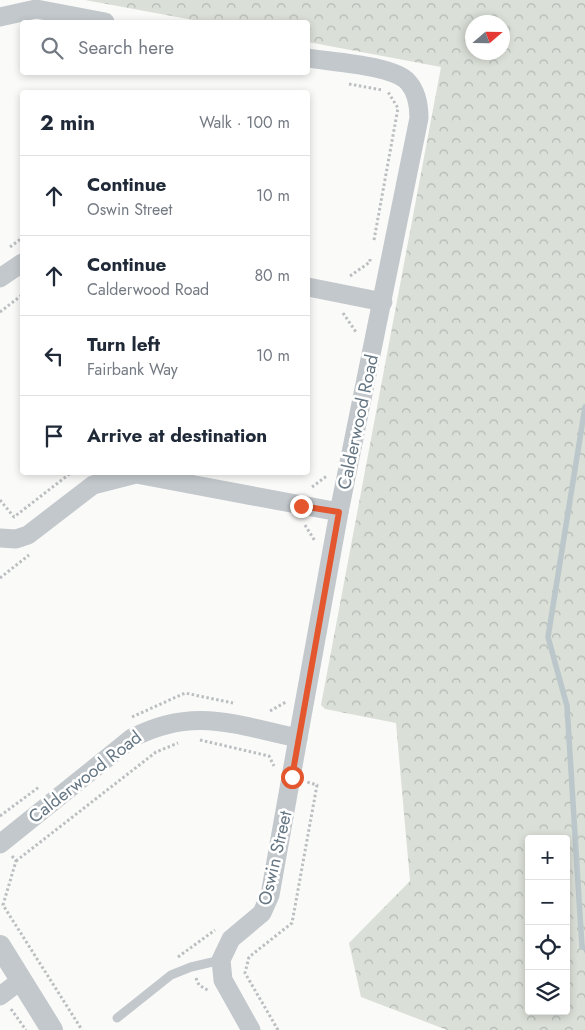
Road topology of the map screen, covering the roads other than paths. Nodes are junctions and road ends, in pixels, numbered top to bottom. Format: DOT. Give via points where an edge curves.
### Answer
graph roads {
  1 [pos="0,17"];
  2 [pos="94,20"];
  3 [pos="310,58"];
  4 [pos="20,264"];
  5 [pos="0,278"];
  6 [pos="310,287"];
  7 [pos="383,302"];
  8 [pos="132,475"];
  9 [pos="141,475"];
  10 [pos="339,512"];
  11 [pos="1,541"];
  12 [pos="298,738"];
  13 [pos="1,843"];
  14 [pos="0,946"];
  15 [pos="221,960"];
  16 [pos="20,981"];
  17 [pos="0,996"];
  18 [pos="118,1018"];
  19 [pos="52,1030"];
  20 [pos="251,1030"];
  1 -- 2 [label="street" via="36,9"];
  3 -- 7 [label="street, Calderwood Road" via="390,72 406,80 419,103 419,118"];
  4 -- 5 [label="street"];
  6 -- 7 [label="street"];
  7 -- 10 [label="street, Calderwood Road"];
  8 -- 11 [label="street" via="93,485 28,535"];
  9 -- 10 [label="street"];
  10 -- 12 [label="street, Calderwood Road"];
  12 -- 13 [label="street, Calderwood Road" via="208,719 185,719 154,726 132,738"];
  12 -- 15 [label="street, Oswin Street" via="270,896 262,913 231,939"];
  14 -- 16 [label="street"];
  15 -- 18 [label="lane" via="191,966 172,975"];
  15 -- 20 [label="street" via="223,980"];
  16 -- 17 [label="street"];
  16 -- 19 [label="street"];
}
